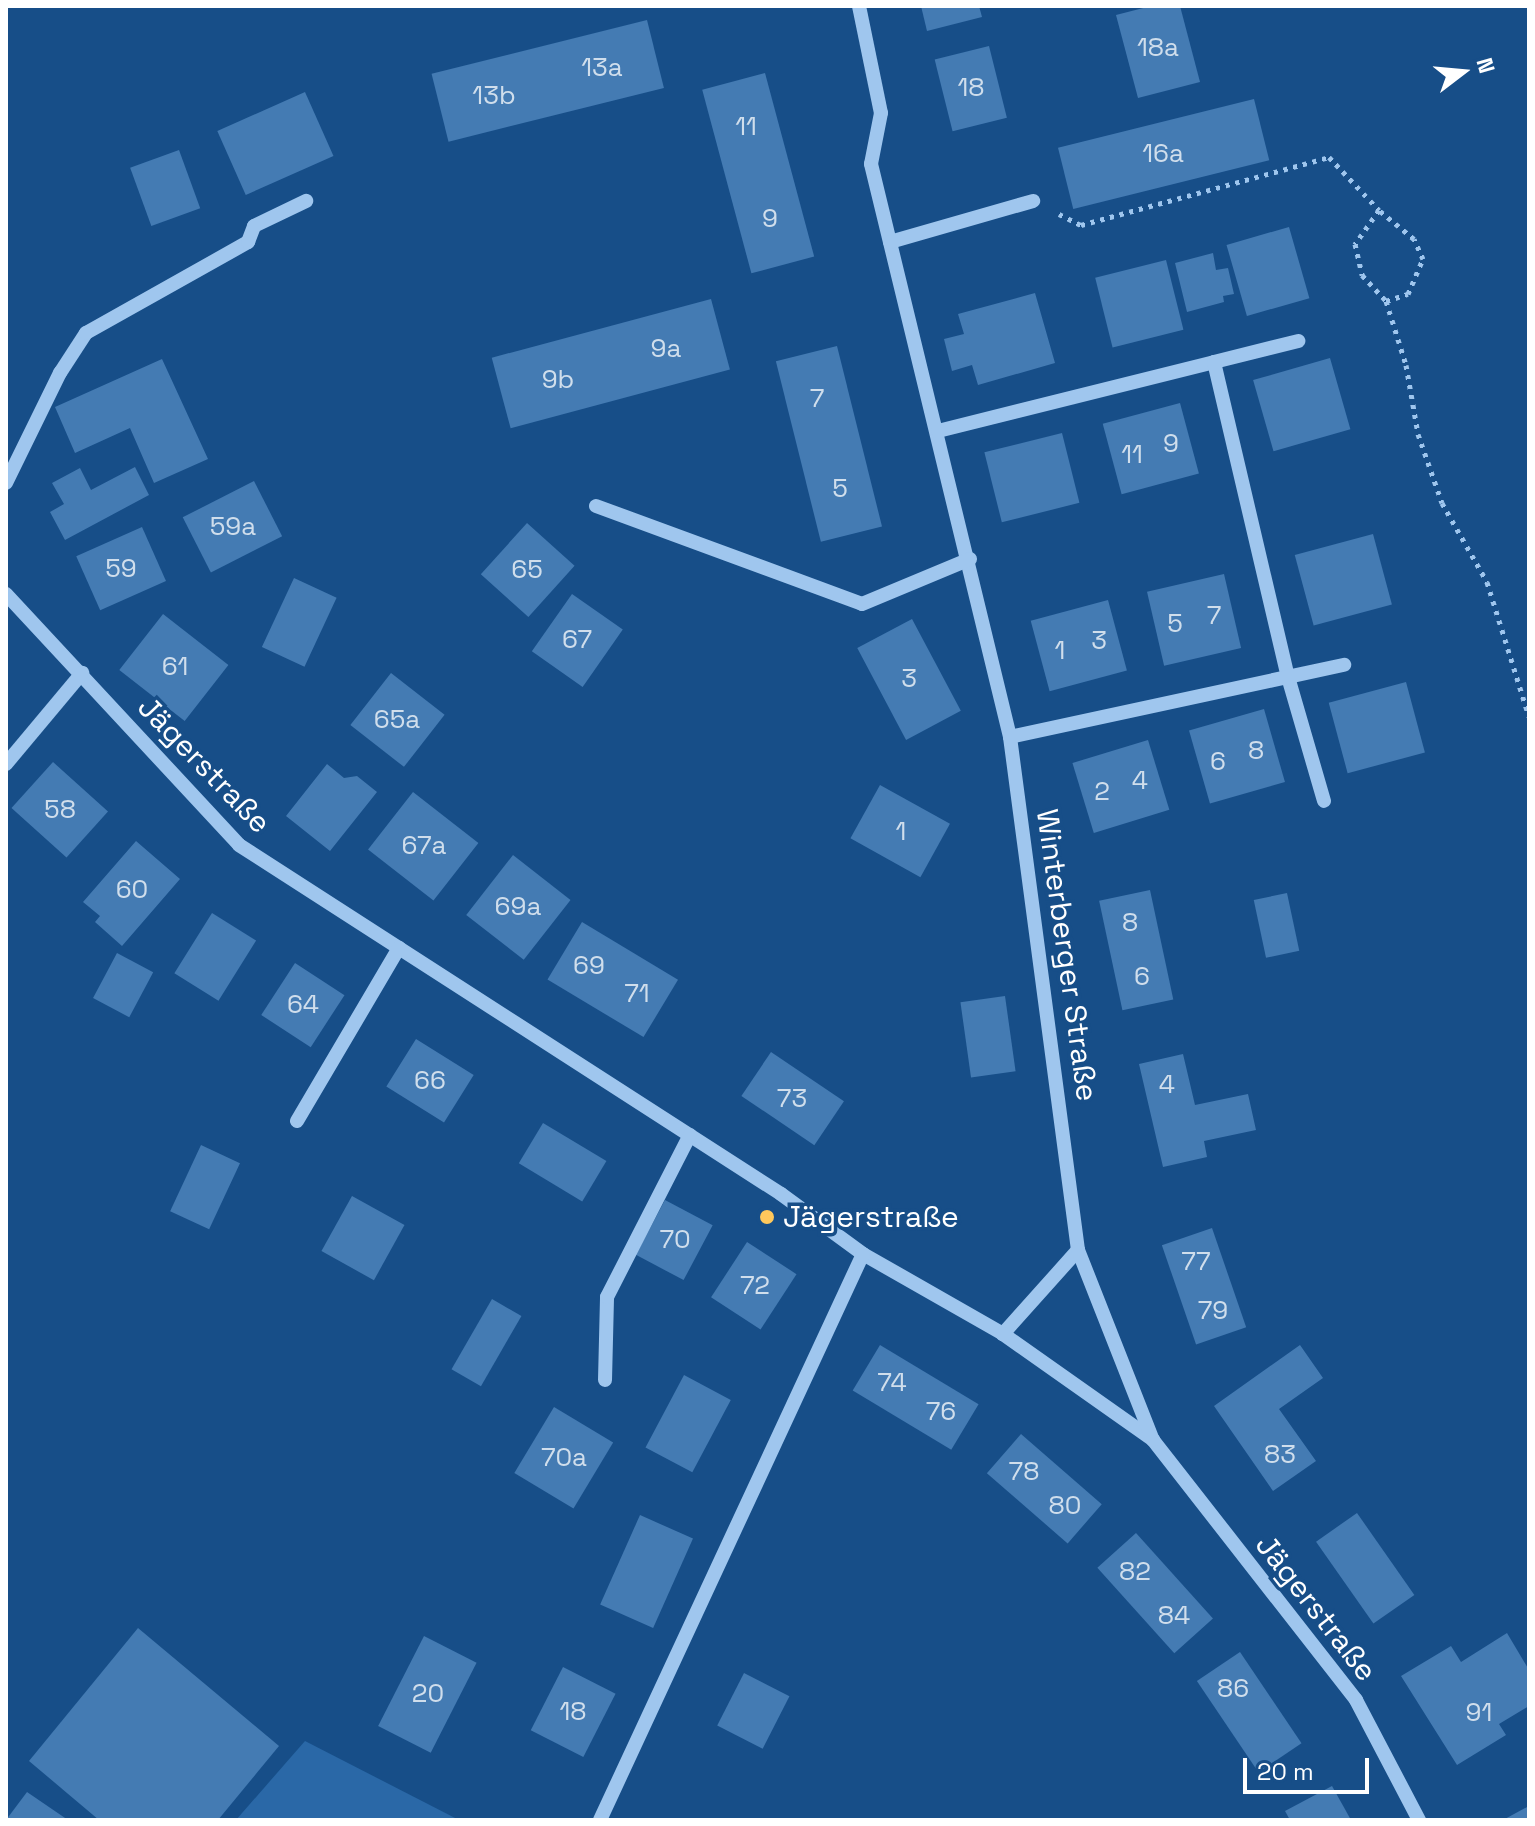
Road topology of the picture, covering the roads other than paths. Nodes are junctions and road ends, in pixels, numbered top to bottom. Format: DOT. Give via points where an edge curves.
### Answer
graph roads {
  1 [pos="859,6"];
  2 [pos="306,201"];
  3 [pos="1033,201"];
  4 [pos="890,242"];
  5 [pos="1298,341"];
  6 [pos="1214,362"];
  7 [pos="938,431"];
  8 [pos="6,483"];
  9 [pos="596,506"];
  10 [pos="970,559"];
  11 [pos="6,594"];
  12 [pos="1344,665"];
  13 [pos="82,673"];
  14 [pos="1288,677"];
  15 [pos="1010,737"];
  16 [pos="6,764"];
  17 [pos="1324,801"];
  18 [pos="399,948"];
  19 [pos="297,1121"];
  20 [pos="690,1135"];
  21 [pos="1078,1250"];
  22 [pos="863,1254"];
  23 [pos="1003,1334"];
  24 [pos="605,1380"];
  25 [pos="1153,1440"];
  26 [pos="600,1820"];
  27 [pos="1419,1820"];
  1 -- 4 [label="street, Winterberger Straße" via="881,113 871,164"];
  2 -- 8 [label="street" via="254,226 248,242 86,333 60,373"];
  3 -- 4 [label="street"];
  4 -- 7 [label="street, Winterberger Straße"];
  5 -- 6 [label="street"];
  6 -- 7 [label="street"];
  6 -- 14 [label="street"];
  7 -- 10 [label="street, Winterberger Straße"];
  9 -- 10 [label="street" via="862,604"];
  10 -- 15 [label="street, Winterberger Straße"];
  11 -- 13 [label="street, Jägerstraße"];
  12 -- 14 [label="street"];
  13 -- 16 [label="street"];
  13 -- 18 [label="street, Jägerstraße" via="239,845"];
  14 -- 15 [label="street"];
  14 -- 17 [label="street"];
  15 -- 21 [label="street, Winterberger Straße"];
  18 -- 19 [label="street"];
  18 -- 20 [label="street, Jägerstraße"];
  20 -- 22 [label="street, Jägerstraße"];
  20 -- 24 [label="street" via="607,1297"];
  21 -- 23 [label="street"];
  21 -- 25 [label="street, Jägerstraße"];
  22 -- 23 [label="street, Jägerstraße"];
  22 -- 26 [label="street"];
  23 -- 25 [label="street, Jägerstraße"];
  25 -- 27 [label="street, Jägerstraße" via="1356,1700"];
}
